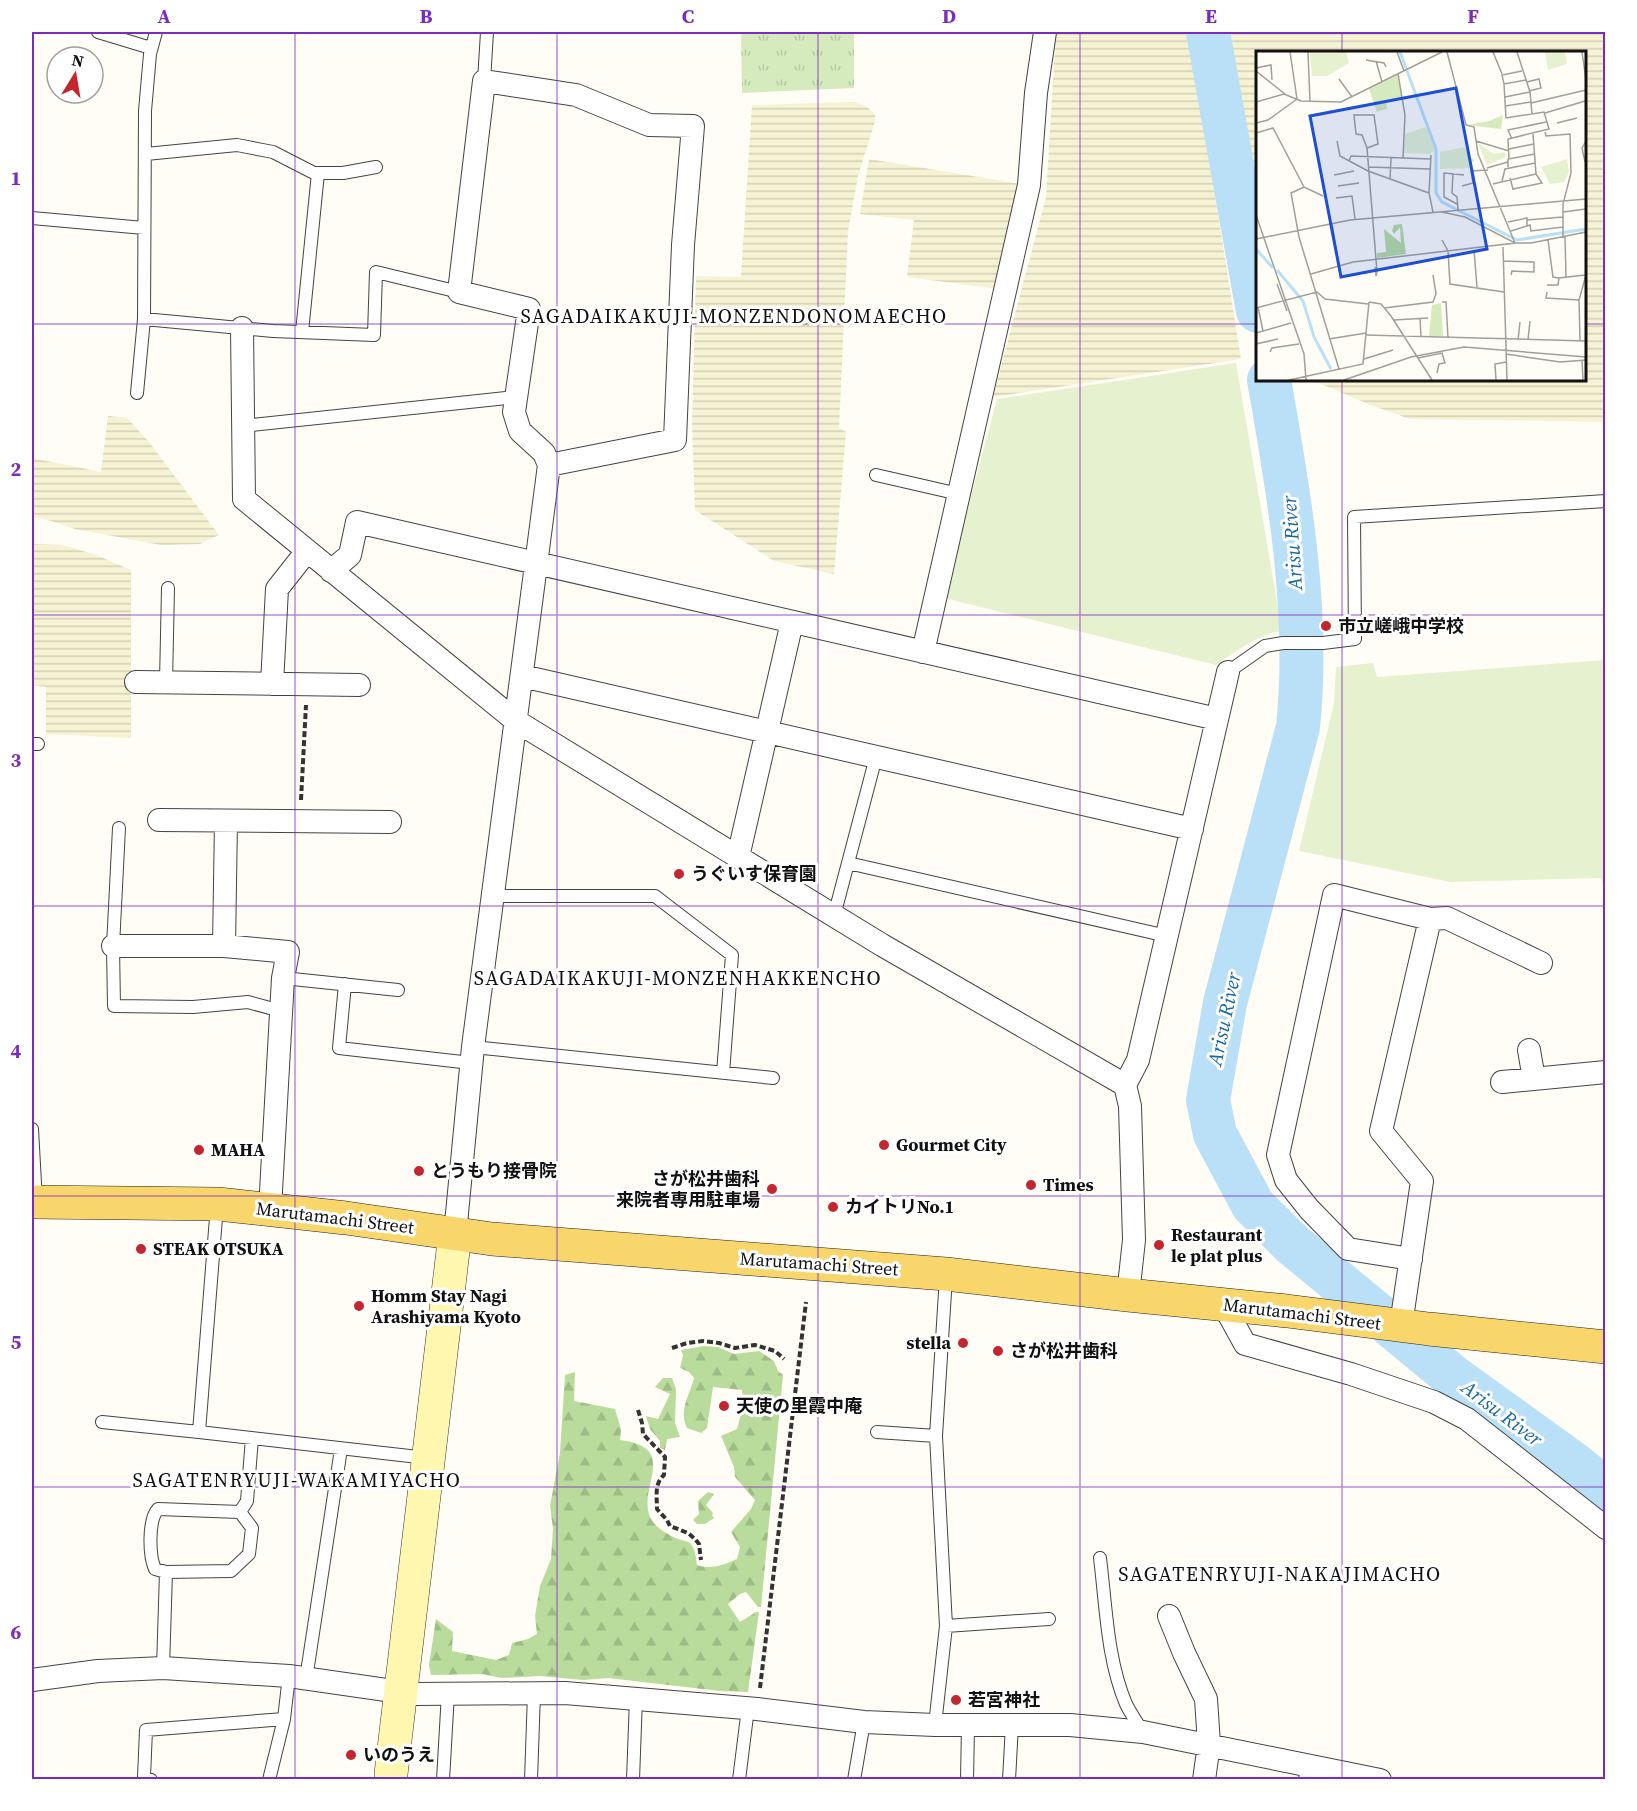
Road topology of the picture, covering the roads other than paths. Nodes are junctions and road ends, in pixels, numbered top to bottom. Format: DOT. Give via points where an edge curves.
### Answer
graph roads {
  1 [pos="98,32"];
  2 [pos="156,32"];
  3 [pos="487,32"];
  4 [pos="1045,32"];
  5 [pos="151,48"];
  6 [pos="483,81"];
  7 [pos="146,154"];
  8 [pos="376,167"];
  9 [pos="318,173"];
  10 [pos="32,218"];
  11 [pos="144,228"];
  12 [pos="459,292"];
  13 [pos="144,319"];
  14 [pos="242,328"];
  15 [pos="302,332"];
  16 [pos="137,393"];
  17 [pos="516,397"];
  18 [pos="243,426"];
  19 [pos="549,465"];
  20 [pos="876,475"];
  21 [pos="959,494"];
  22 [pos="1605,501"];
  23 [pos="307,551"];
  24 [pos="536,563"];
  25 [pos="331,571"];
  26 [pos="168,588"];
  27 [pos="792,622"];
  28 [pos="923,652"];
  29 [pos="1228,672"];
  30 [pos="522,676"];
  31 [pos="136,682"];
  32 [pos="166,682"];
  33 [pos="272,684"];
  34 [pos="359,685"];
  35 [pos="1217,719"];
  36 [pos="516,721"];
  37 [pos="766,732"];
  38 [pos="876,757"];
  39 [pos="159,820"];
  40 [pos="226,821"];
  41 [pos="390,822"];
  42 [pos="119,828"];
  43 [pos="1192,829"];
  44 [pos="738,857"];
  45 [pos="848,863"];
  46 [pos="492,896"];
  47 [pos="834,915"];
  48 [pos="1430,919"];
  49 [pos="1167,936"];
  50 [pos="113,946"];
  51 [pos="224,946"];
  52 [pos="1541,963"];
  53 [pos="283,978"];
  54 [pos="345,984"];
  55 [pos="398,990"];
  56 [pos="281,1011"];
  57 [pos="1529,1050"];
  58 [pos="472,1055"];
  59 [pos="1605,1072"];
  60 [pos="723,1073"];
  61 [pos="772,1078"];
  62 [pos="1533,1079"];
  63 [pos="1502,1082"];
  64 [pos="1125,1085"];
  65 [pos="32,1129"];
  66 [pos="34,1202"];
  67 [pos="218,1204"];
  68 [pos="270,1209"];
  69 [pos="455,1234"];
  70 [pos="1411,1259"];
  71 [pos="946,1274"];
  72 [pos="1128,1295"];
  73 [pos="1223,1304"];
  74 [pos="1411,1320"];
  75 [pos="1605,1347"];
  76 [pos="102,1422"];
  77 [pos="199,1432"];
  78 [pos="877,1432"];
  79 [pos="936,1436"];
  80 [pos="252,1438"];
  81 [pos="341,1449"];
  82 [pos="429,1458"];
  83 [pos="240,1512"];
  84 [pos="1605,1528"];
  85 [pos="1100,1558"];
  86 [pos="166,1572"];
  87 [pos="1169,1616"];
  88 [pos="1049,1619"];
  89 [pos="946,1626"];
  90 [pos="164,1668"];
  91 [pos="298,1678"];
  92 [pos="32,1680"];
  93 [pos="400,1692"];
  94 [pos="448,1693"];
  95 [pos="534,1693"];
  96 [pos="636,1698"];
  97 [pos="753,1708"];
  98 [pos="284,1719"];
  99 [pos="864,1722"];
  100 [pos="935,1725"];
  101 [pos="968,1725"];
  102 [pos="1012,1725"];
  103 [pos="1143,1732"];
  104 [pos="1209,1744"];
  105 [pos="1306,1772"];
  106 [pos="390,1778"];
  107 [pos="151,1779"];
  108 [pos="269,1779"];
  109 [pos="443,1779"];
  110 [pos="531,1779"];
  111 [pos="633,1779"];
  112 [pos="739,1779"];
  113 [pos="854,1779"];
  114 [pos="967,1779"];
  115 [pos="1008,1779"];
  116 [pos="1204,1779"];
  117 [pos="1380,1779"];
  1 -- 5 [label="lane"];
  2 -- 5 [label="lane"];
  3 -- 6 [label="lane"];
  4 -- 21 [label="street" via="1029,185"];
  5 -- 7 [label="lane" via="145,111"];
  6 -- 12 [label="street"];
  6 -- 19 [label="street" via="576,95 649,125 693,126 683,245 675,440"];
  7 -- 9 [label="lane" via="237,145 273,152"];
  7 -- 11 [label="lane"];
  8 -- 9 [label="lane"];
  9 -- 15 [label="lane"];
  10 -- 11 [label="lane"];
  11 -- 13 [label="lane"];
  12 -- 15 [label="lane" via="376,272 374,335"];
  12 -- 17 [label="street" via="529,309"];
  13 -- 14 [label="lane"];
  13 -- 16 [label="lane"];
  14 -- 15 [label="lane"];
  14 -- 18 [label="street"];
  17 -- 18 [label="lane"];
  17 -- 19 [label="street" via="514,412 520,430 544,453"];
  18 -- 23 [label="street" via="244,499"];
  19 -- 24 [label="street"];
  20 -- 21 [label="lane"];
  21 -- 28 [label="street"];
  22 -- 29 [label="lane" via="1354,517 1355,639 1265,646"];
  23 -- 25 [label="street"];
  23 -- 33 [label="street" via="277,589"];
  24 -- 25 [label="street" via="357,522 350,555"];
  24 -- 27 [label="street"];
  24 -- 30 [label="street"];
  25 -- 36 [label="street"];
  26 -- 32 [label="lane"];
  27 -- 28 [label="street"];
  27 -- 37 [label="street"];
  28 -- 35 [label="street"];
  29 -- 35 [label="street"];
  30 -- 36 [label="street"];
  30 -- 37 [label="street"];
  31 -- 32 [label="street"];
  32 -- 33 [label="street"];
  33 -- 34 [label="street"];
  35 -- 43 [label="street"];
  36 -- 44 [label="street"];
  36 -- 46 [label="street"];
  37 -- 38 [label="street"];
  37 -- 44 [label="street"];
  38 -- 43 [label="street"];
  38 -- 45 [label="lane"];
  39 -- 40 [label="street"];
  40 -- 41 [label="street"];
  40 -- 51 [label="street"];
  42 -- 50 [label="lane"];
  43 -- 49 [label="street"];
  44 -- 47 [label="street"];
  45 -- 47 [label="lane"];
  45 -- 49 [label="lane"];
  46 -- 58 [label="street"];
  46 -- 60 [label="lane" via="655,896 732,955"];
  47 -- 64 [label="street"];
  48 -- 52 [label="street" via="1447,918"];
  48 -- 70 [label="street" via="1382,1131 1422,1181"];
  48 -- 70 [label="street" via="1334,895 1278,1155 1286,1180 1348,1249"];
  49 -- 64 [label="street" via="1138,1060"];
  50 -- 51 [label="street"];
  50 -- 56 [label="lane" via="114,1006 193,1007 248,1002"];
  51 -- 53 [label="street" via="288,952"];
  53 -- 54 [label="lane"];
  53 -- 56 [label="street"];
  54 -- 55 [label="lane"];
  54 -- 58 [label="lane" via="339,1048"];
  56 -- 68 [label="street"];
  57 -- 62 [label="street"];
  58 -- 60 [label="lane"];
  58 -- 69 [label="street"];
  59 -- 62 [label="street"];
  60 -- 61 [label="lane"];
  62 -- 63 [label="street"];
  64 -- 72 [label="street" via="1130,1106 1134,1240"];
  65 -- 66 [label="lane"];
  66 -- 67 [label="main road, Marutamachi Street"];
  67 -- 68 [label="main road, Marutamachi Street"];
  67 -- 77 [label="lane"];
  68 -- 69 [label="main road, Marutamachi Street"];
  69 -- 71 [label="main road, Marutamachi Street"];
  69 -- 82 [label="street"];
  70 -- 74 [label="street"];
  71 -- 72 [label="main road, Marutamachi Street"];
  71 -- 79 [label="lane"];
  72 -- 73 [label="main road, Marutamachi Street"];
  73 -- 74 [label="main road, Marutamachi Street" via="1365,1321"];
  73 -- 84 [label="street" via="1245,1344 1434,1402 1467,1419"];
  74 -- 75 [label="main road, Marutamachi Street"];
  76 -- 77 [label="lane"];
  77 -- 80 [label="lane"];
  78 -- 79 [label="lane"];
  79 -- 89 [label="lane"];
  80 -- 81 [label="lane"];
  80 -- 83 [label="lane" via="247,1501"];
  81 -- 82 [label="lane"];
  81 -- 91 [label="lane"];
  82 -- 93 [label="street"];
  83 -- 86 [label="lane" via="252,1528 249,1554 231,1571"];
  83 -- 86 [label="lane" via="158,1509 153,1514 150,1558 155,1569"];
  85 -- 103 [label="lane" via="1113,1660 1127,1706"];
  86 -- 90 [label="lane"];
  87 -- 104 [label="street" via="1206,1699"];
  88 -- 89 [label="lane"];
  89 -- 100 [label="lane"];
  90 -- 91 [label="street"];
  90 -- 92 [label="street"];
  91 -- 93 [label="street"];
  91 -- 98 [label="lane"];
  93 -- 94 [label="street"];
  93 -- 106 [label="street"];
  94 -- 95 [label="street"];
  94 -- 109 [label="lane"];
  95 -- 96 [label="street"];
  95 -- 110 [label="lane"];
  96 -- 97 [label="street"];
  96 -- 111 [label="lane"];
  97 -- 99 [label="street" via="814,1712"];
  97 -- 112 [label="lane"];
  98 -- 107 [label="lane" via="146,1731 144,1777"];
  98 -- 108 [label="lane"];
  99 -- 100 [label="street"];
  99 -- 113 [label="lane"];
  100 -- 101 [label="street"];
  101 -- 102 [label="street"];
  101 -- 114 [label="lane"];
  102 -- 103 [label="street" via="1070,1725"];
  102 -- 115 [label="lane"];
  103 -- 104 [label="street"];
  104 -- 105 [label="street"];
  104 -- 116 [label="street"];
  105 -- 117 [label="street"];
}
